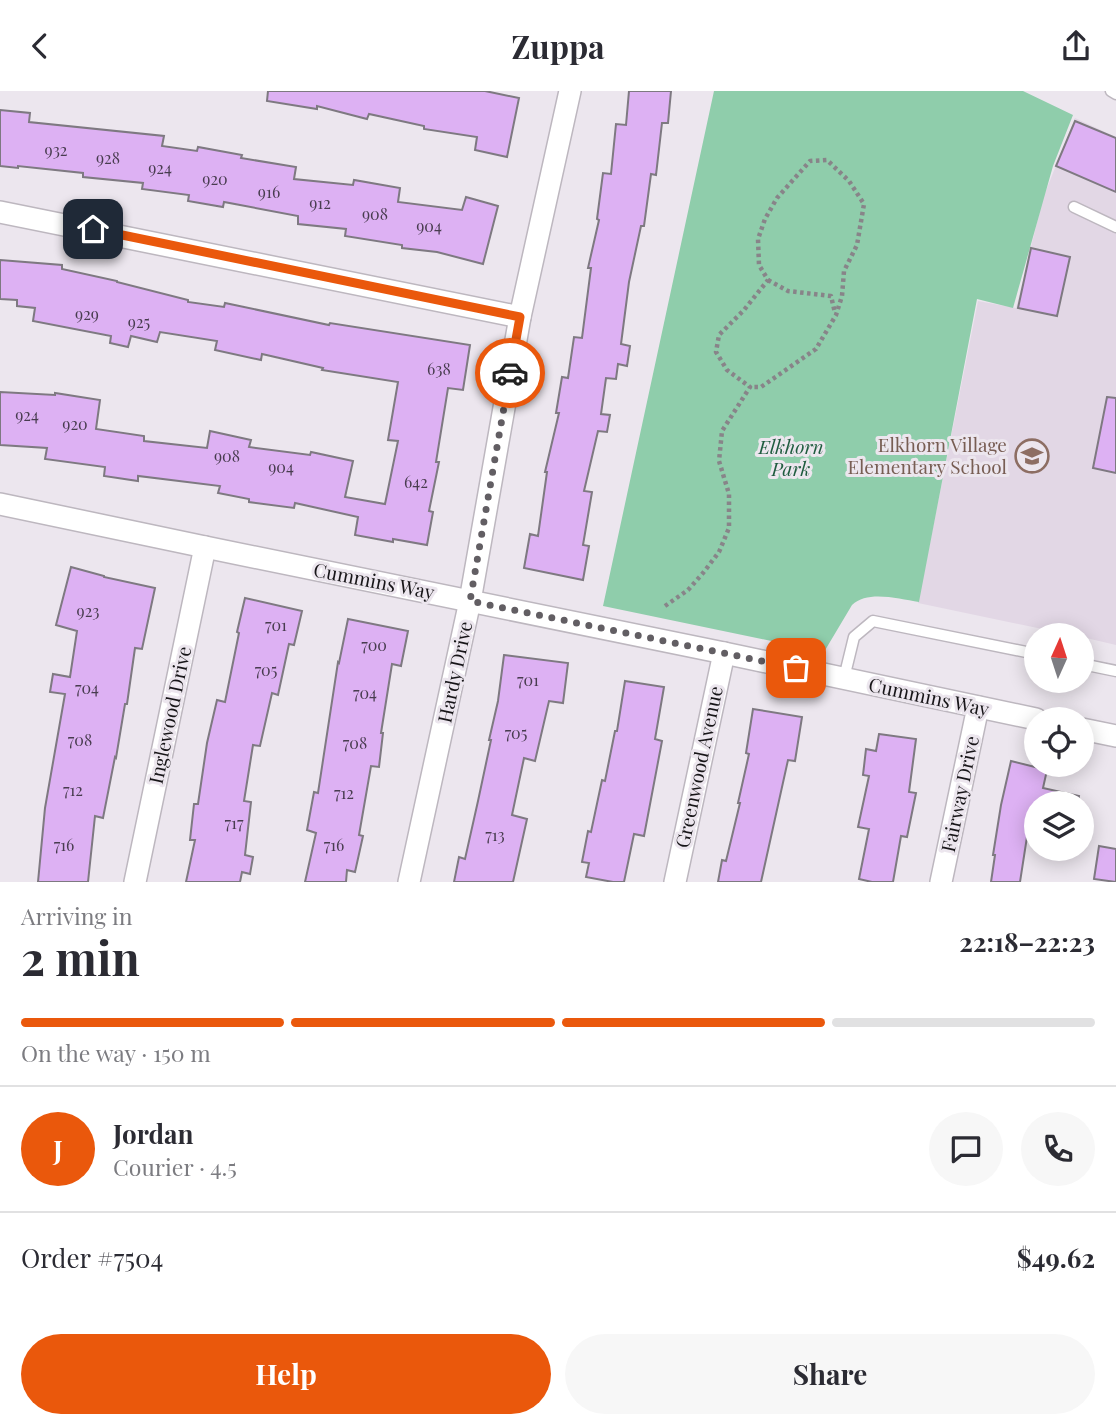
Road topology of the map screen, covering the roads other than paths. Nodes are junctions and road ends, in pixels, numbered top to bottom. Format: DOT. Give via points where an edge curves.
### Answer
graph roads {
  1 [pos="570,91"];
  2 [pos="1111,91"];
  3 [pos="1116,93"];
  4 [pos="1074,207"];
  5 [pos="0,212"];
  6 [pos="1116,227"];
  7 [pos="520,317"];
  8 [pos="0,504"];
  9 [pos="205,547"];
  10 [pos="470,601"];
  11 [pos="1024,652"];
  12 [pos="724,653"];
  13 [pos="1094,666"];
  14 [pos="1116,671"];
  15 [pos="844,678"];
  16 [pos="978,707"];
  17 [pos="1024,717"];
  18 [pos="1094,731"];
  19 [pos="1116,736"];
  20 [pos="135,882"];
  21 [pos="409,882"];
  22 [pos="675,882"];
  23 [pos="941,882"];
  1 -- 7 [label="street, Hardy Drive"];
  2 -- 3 [label="lane"];
  4 -- 6 [label="lane"];
  5 -- 7 [label="street"];
  7 -- 10 [label="street, Hardy Drive"];
  8 -- 9 [label="street, Cummins Way"];
  9 -- 10 [label="street, Cummins Way"];
  9 -- 20 [label="street, Inglewood Drive"];
  10 -- 12 [label="street, Cummins Way"];
  10 -- 21 [label="street, Hardy Drive"];
  11 -- 15 [label="lane" via="873,621 854,637"];
  12 -- 15 [label="street, Cummins Way"];
  12 -- 22 [label="street, Greenwood Avenue"];
  13 -- 14 [label="lane"];
  15 -- 16 [label="street, Cummins Way"];
  16 -- 17 [label="street, Cummins Way"];
  16 -- 23 [label="street, Fairway Drive"];
  18 -- 19 [label="street"];
}
